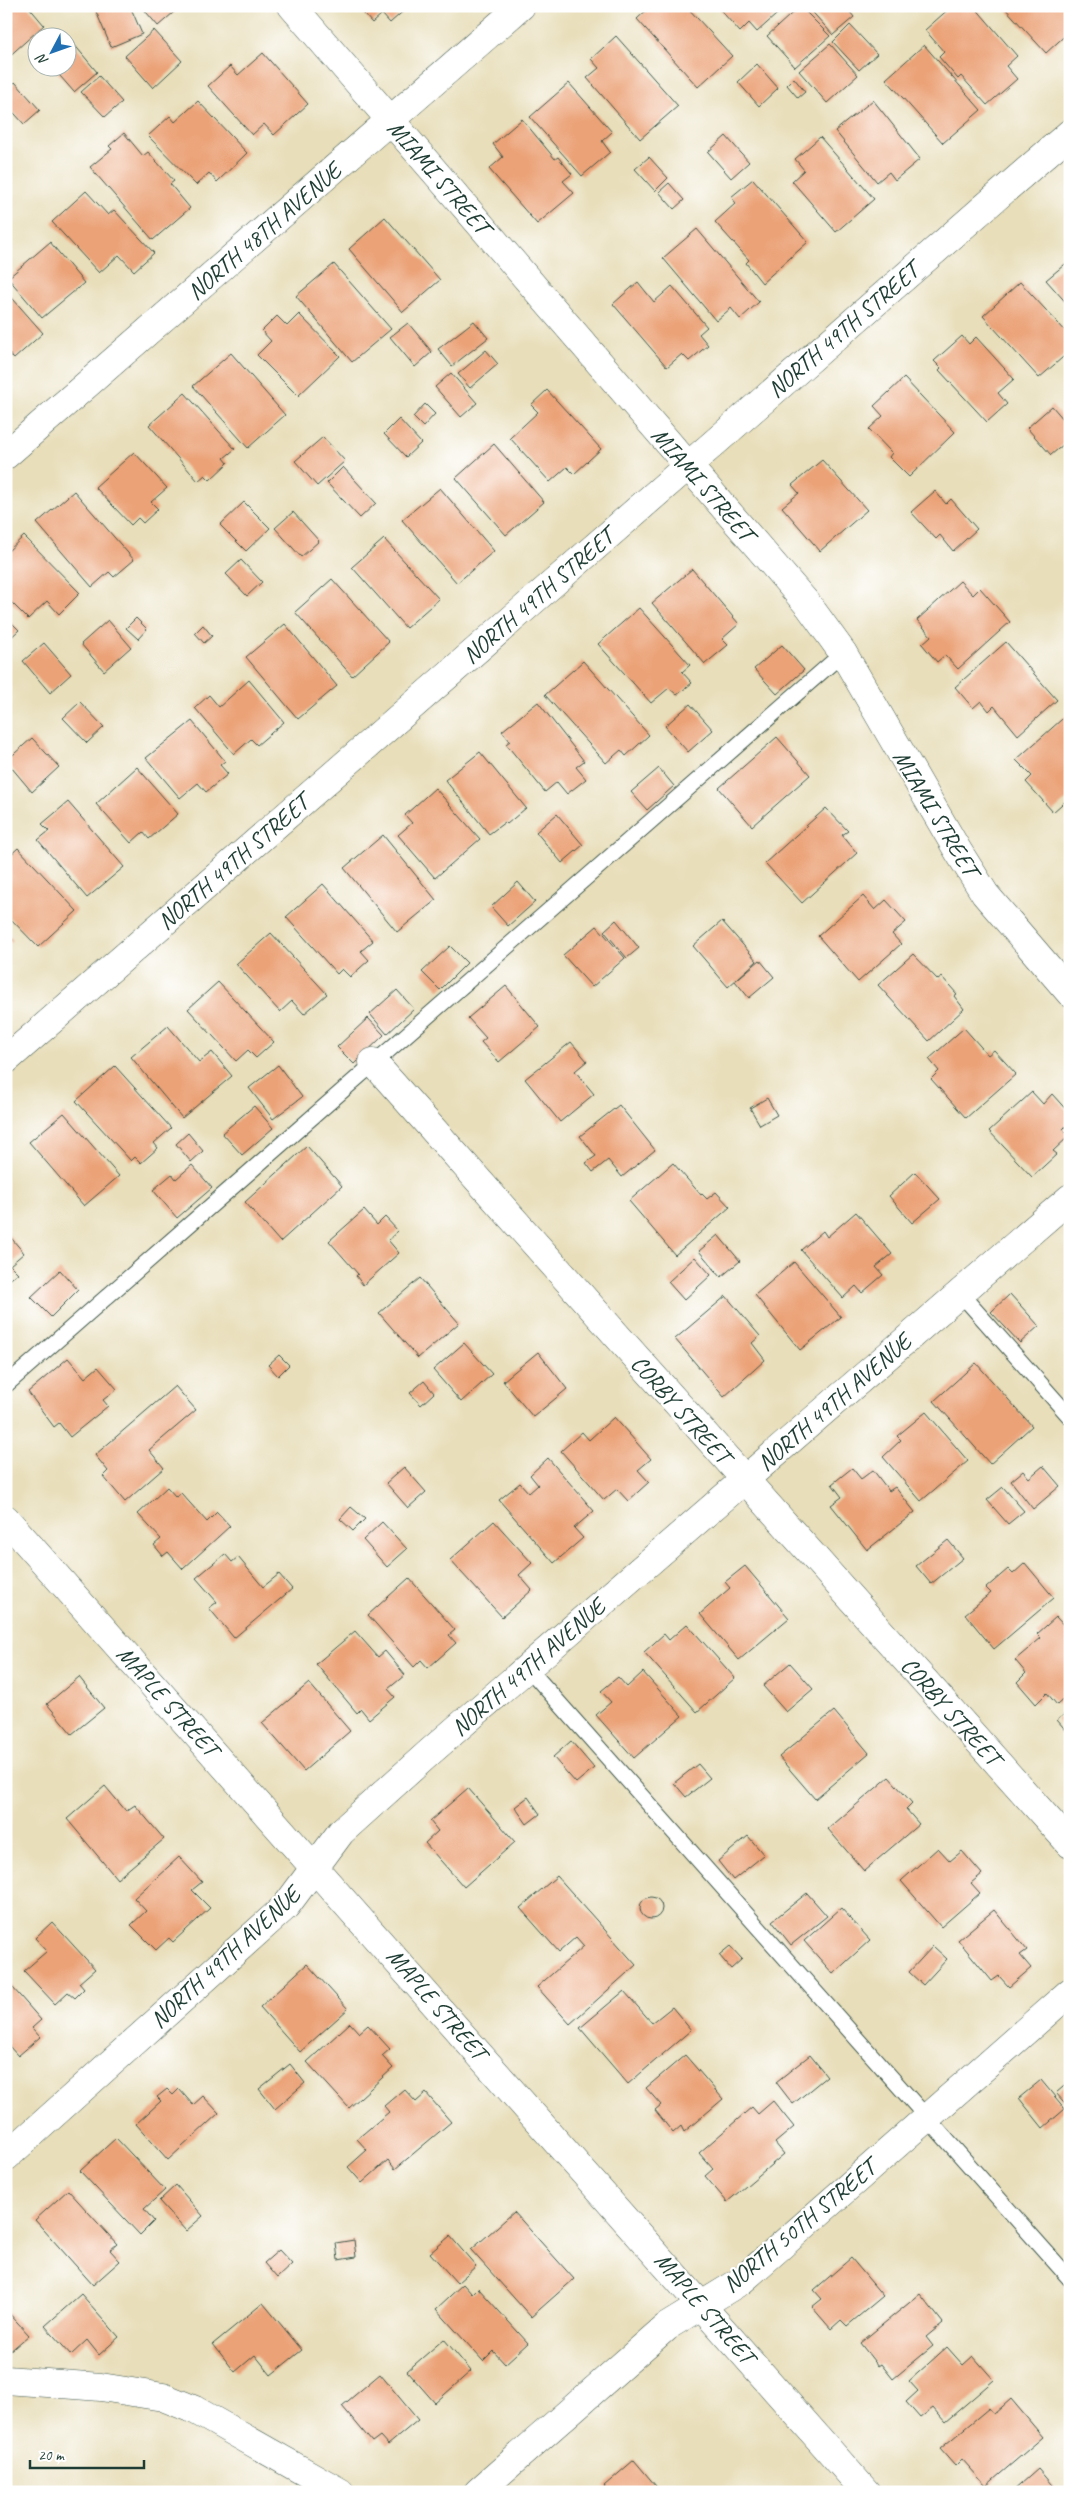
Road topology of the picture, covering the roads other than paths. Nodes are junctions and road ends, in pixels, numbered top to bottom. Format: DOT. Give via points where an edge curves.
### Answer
graph roads {
  1 [pos="292,6"];
  2 [pos="521,6"];
  3 [pos="390,120"];
  4 [pos="1070,132"];
  5 [pos="6,455"];
  6 [pos="687,467"];
  7 [pos="843,653"];
  8 [pos="1070,993"];
  9 [pos="6,1060"];
  10 [pos="373,1062"];
  11 [pos="1070,1198"];
  12 [pos="960,1293"];
  13 [pos="6,1385"];
  14 [pos="1070,1417"];
  15 [pos="744,1480"];
  16 [pos="6,1519"];
  17 [pos="528,1668"];
  18 [pos="1070,1844"];
  19 [pos="316,1867"];
  20 [pos="1070,1992"];
  21 [pos="928,2116"];
  22 [pos="6,2157"];
  23 [pos="1070,2279"];
  24 [pos="702,2305"];
  25 [pos="6,2380"];
  26 [pos="340,2492"];
  27 [pos="478,2492"];
  28 [pos="866,2492"];
  1 -- 3 [label="street, MIAMI STREET"];
  2 -- 3 [label="street, NORTH 48TH AVENUE"];
  3 -- 5 [label="street, NORTH 48TH AVENUE"];
  3 -- 6 [label="street, MIAMI STREET"];
  4 -- 6 [label="street, NORTH 49TH STREET"];
  6 -- 7 [label="street, MIAMI STREET" via="730,512"];
  6 -- 9 [label="street, NORTH 49TH STREET"];
  7 -- 8 [label="street, MIAMI STREET" via="985,894"];
  7 -- 10 [label="lane"];
  10 -- 13 [label="lane"];
  10 -- 15 [label="street, CORBY STREET"];
  11 -- 12 [label="street, NORTH 49TH AVENUE"];
  12 -- 14 [label="lane"];
  12 -- 15 [label="street, NORTH 49TH AVENUE"];
  15 -- 17 [label="street, NORTH 49TH AVENUE"];
  15 -- 18 [label="street, CORBY STREET"];
  16 -- 19 [label="street, MAPLE STREET"];
  17 -- 19 [label="street, NORTH 49TH AVENUE" via="341,1832"];
  17 -- 21 [label="lane"];
  19 -- 22 [label="street, NORTH 49TH AVENUE" via="286,1906"];
  19 -- 24 [label="street, MAPLE STREET"];
  20 -- 21 [label="street, NORTH 50TH STREET"];
  21 -- 23 [label="lane"];
  21 -- 24 [label="street, NORTH 50TH STREET" via="741,2280"];
  24 -- 27 [label="street, NORTH 50TH STREET" via="666,2327"];
  24 -- 28 [label="street, MAPLE STREET"];
  25 -- 26 [label="street" via="101,2387 163,2397 195,2410"];
}
